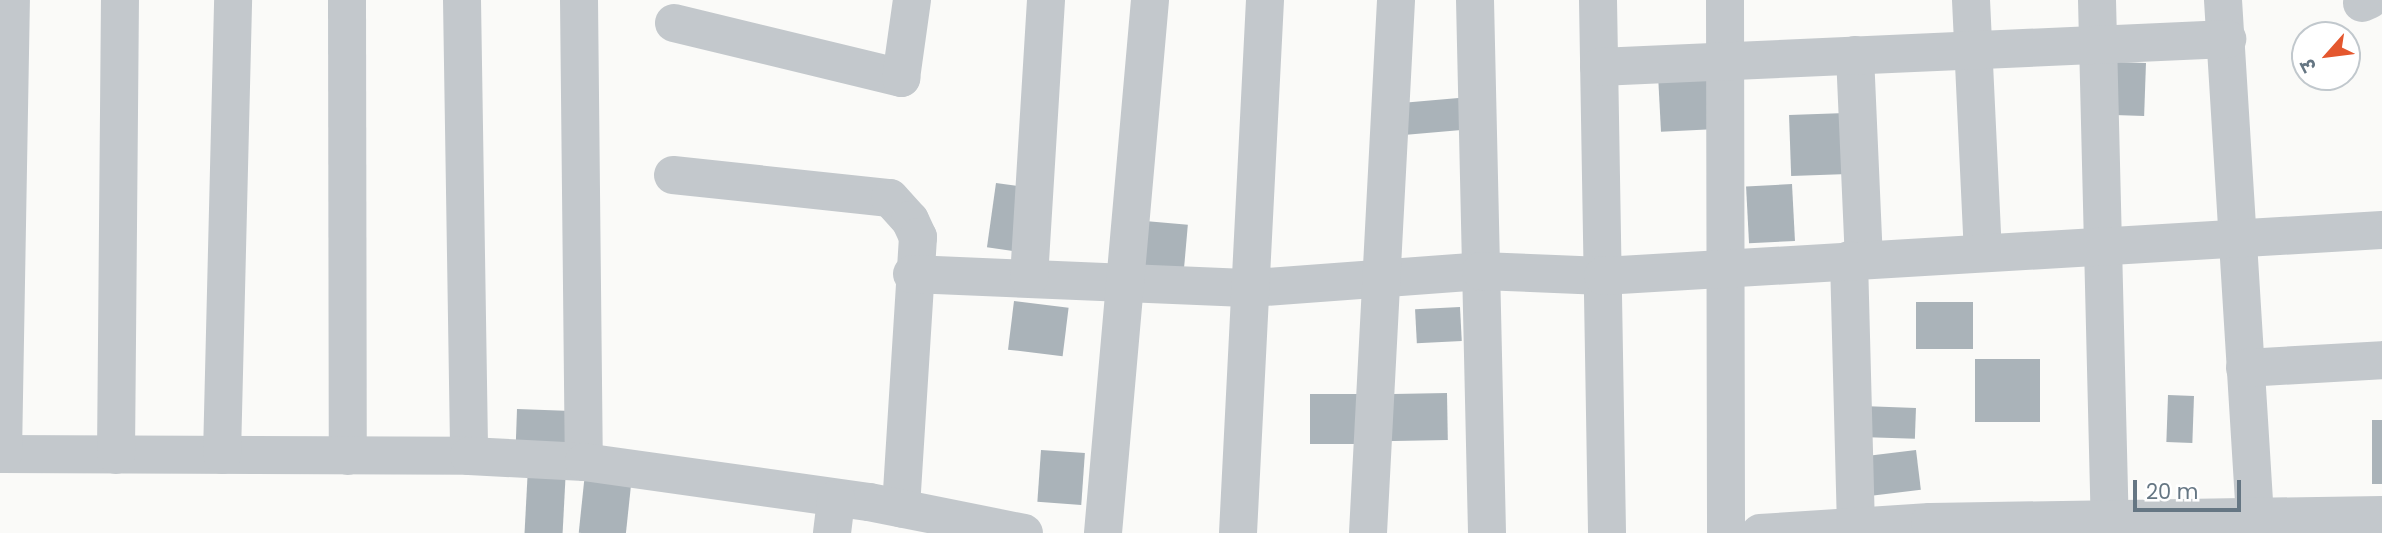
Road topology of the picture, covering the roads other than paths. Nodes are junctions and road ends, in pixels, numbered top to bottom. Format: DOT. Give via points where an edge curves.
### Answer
graph roads {
  1 [pos="11,0"];
  2 [pos="120,0"];
  3 [pos="233,0"];
  4 [pos="347,0"];
  5 [pos="462,0"];
  6 [pos="579,0"];
  7 [pos="912,0"];
  8 [pos="1046,0"];
  9 [pos="1150,0"];
  10 [pos="1265,0"];
  11 [pos="1396,0"];
  12 [pos="1475,0"];
  13 [pos="1598,0"];
  14 [pos="1725,0"];
  15 [pos="1971,0"];
  16 [pos="2097,0"];
  17 [pos="2223,0"];
  18 [pos="674,23"];
  19 [pos="2227,39"];
  20 [pos="2098,45"];
  21 [pos="1973,50"];
  22 [pos="1855,55"];
  23 [pos="1725,61"];
  24 [pos="1599,67"];
  25 [pos="673,175"];
  26 [pos="2382,229"];
  27 [pos="2237,235"];
  28 [pos="2103,244"];
  29 [pos="1983,252"];
  30 [pos="1857,260"];
  31 [pos="1726,268"];
  32 [pos="1481,271"];
  33 [pos="912,274"];
  34 [pos="1603,276"];
  35 [pos="1029,278"];
  36 [pos="1378,279"];
  37 [pos="1124,286"];
  38 [pos="1252,288"];
  39 [pos="2382,360"];
  40 [pos="2245,368"];
  41 [pos="1,454"];
  42 [pos="116,455"];
  43 [pos="222,455"];
  44 [pos="348,456"];
  45 [pos="469,456"];
  46 [pos="584,462"];
  47 [pos="901,508"];
  48 [pos="2382,515"];
  49 [pos="834,516"];
  50 [pos="2254,525"];
  51 [pos="2109,526"];
  52 [pos="1856,530"];
  53 [pos="1024,533"];
  54 [pos="1103,533"];
  55 [pos="1237,533"];
  56 [pos="1368,533"];
  57 [pos="1487,533"];
  58 [pos="1607,533"];
  59 [pos="1726,533"];
  60 [pos="1760,533"];
  1 -- 41 [label="street"];
  2 -- 42 [label="street"];
  3 -- 43 [label="street"];
  4 -- 44 [label="street"];
  5 -- 45 [label="street"];
  6 -- 46 [label="street"];
  7 -- 18 [label="street" via="901,78"];
  8 -- 35 [label="street"];
  9 -- 37 [label="street"];
  10 -- 38 [label="street"];
  11 -- 36 [label="street"];
  12 -- 32 [label="street"];
  13 -- 24 [label="street"];
  14 -- 23 [label="street"];
  15 -- 21 [label="street"];
  16 -- 20 [label="street"];
  17 -- 19 [label="street"];
  19 -- 20 [label="street"];
  19 -- 27 [label="street"];
  20 -- 21 [label="street"];
  20 -- 28 [label="street"];
  21 -- 22 [label="street"];
  21 -- 29 [label="street"];
  22 -- 23 [label="street"];
  22 -- 30 [label="street"];
  23 -- 24 [label="street"];
  23 -- 31 [label="street"];
  24 -- 34 [label="street"];
  25 -- 33 [label="street" via="890,198 918,237"];
  26 -- 27 [label="street"];
  27 -- 28 [label="street"];
  27 -- 40 [label="street"];
  28 -- 29 [label="street"];
  28 -- 51 [label="street"];
  29 -- 30 [label="street"];
  30 -- 31 [label="street"];
  30 -- 52 [label="street"];
  31 -- 34 [label="street"];
  31 -- 59 [label="street"];
  32 -- 34 [label="street"];
  32 -- 36 [label="street"];
  32 -- 57 [label="street"];
  33 -- 35 [label="street"];
  33 -- 47 [label="street"];
  34 -- 58 [label="street"];
  35 -- 37 [label="street"];
  36 -- 38 [label="street"];
  36 -- 56 [label="street"];
  37 -- 38 [label="street"];
  37 -- 54 [label="street"];
  38 -- 55 [label="street"];
  39 -- 40 [label="street"];
  40 -- 50 [label="street"];
  41 -- 42 [label="street"];
  42 -- 43 [label="street"];
  43 -- 44 [label="street"];
  44 -- 45 [label="street"];
  45 -- 46 [label="street"];
  46 -- 49 [label="street"];
  47 -- 49 [label="street"];
  47 -- 53 [label="street"];
  48 -- 50 [label="street"];
  50 -- 51 [label="street"];
  51 -- 52 [label="street"];
  52 -- 60 [label="street"];
}
